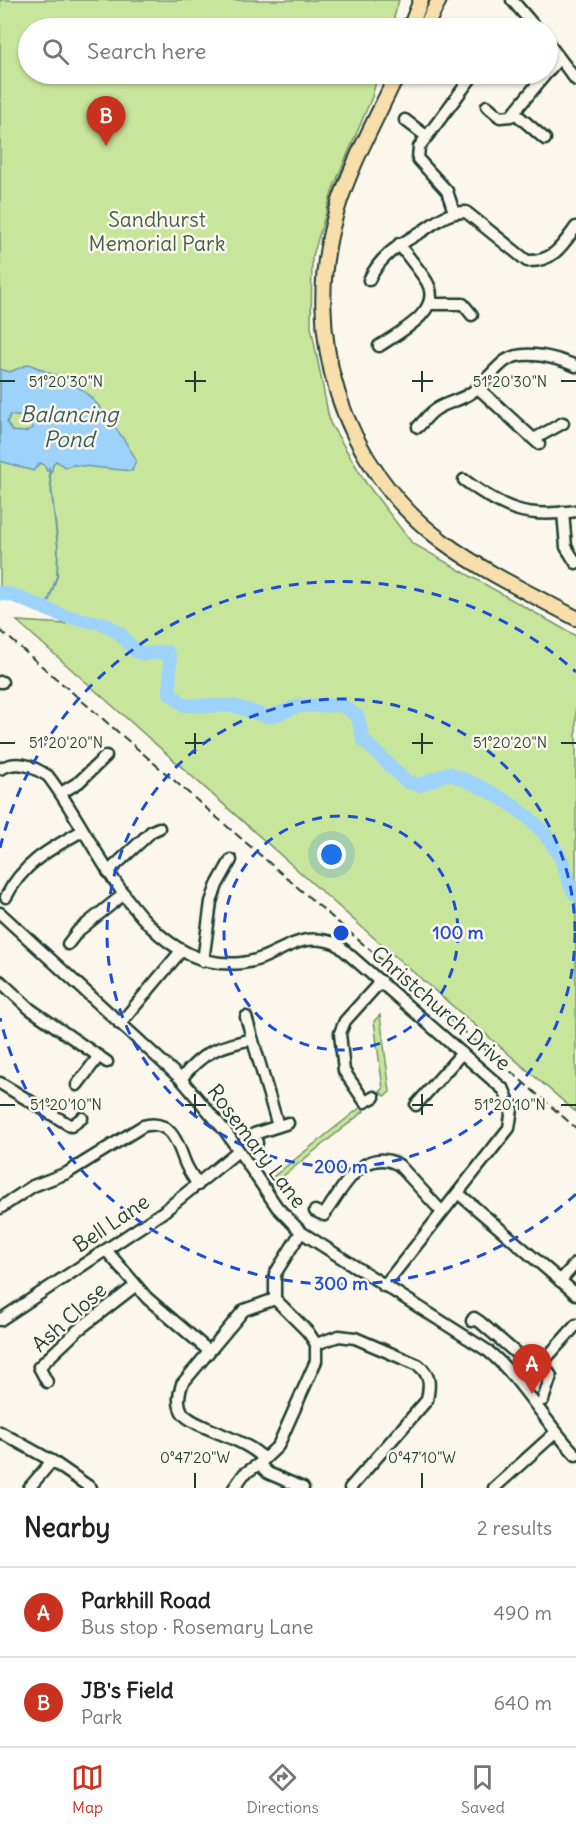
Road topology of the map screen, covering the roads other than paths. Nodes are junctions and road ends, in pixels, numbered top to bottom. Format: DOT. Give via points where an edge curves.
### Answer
graph roads {
  1 [pos="421,0"];
  2 [pos="439,0"];
  3 [pos="512,0"];
  4 [pos="414,18"];
  5 [pos="430,18"];
  6 [pos="527,18"];
  7 [pos="558,56"];
  8 [pos="560,58"];
  9 [pos="558,60"];
  10 [pos="576,80"];
  11 [pos="391,84"];
  12 [pos="466,84"];
  13 [pos="539,84"];
  14 [pos="487,106"];
  15 [pos="515,113"];
  16 [pos="405,120"];
  17 [pos="426,135"];
  18 [pos="545,139"];
  19 [pos="454,212"];
  20 [pos="576,227"];
  21 [pos="399,244"];
  22 [pos="369,280"];
  23 [pos="429,304"];
  24 [pos="472,315"];
  25 [pos="382,340"];
  26 [pos="576,366"];
  27 [pos="478,388"];
  28 [pos="563,423"];
  29 [pos="418,427"];
  30 [pos="464,480"];
  31 [pos="576,511"];
  32 [pos="563,512"];
  33 [pos="576,563"];
  34 [pos="576,618"];
  35 [pos="106,756"];
  36 [pos="0,769"];
  37 [pos="62,794"];
  38 [pos="159,828"];
  39 [pos="82,831"];
  40 [pos="231,860"];
  41 [pos="108,872"];
  42 [pos="124,894"];
  43 [pos="6,897"];
  44 [pos="0,913"];
  45 [pos="68,944"];
  46 [pos="181,951"];
  47 [pos="203,961"];
  48 [pos="0,981"];
  49 [pos="381,981"];
  50 [pos="246,1017"];
  51 [pos="120,1024"];
  52 [pos="252,1039"];
  53 [pos="462,1053"];
  54 [pos="181,1079"];
  55 [pos="0,1083"];
  56 [pos="77,1085"];
  57 [pos="374,1097"];
  58 [pos="416,1105"];
  59 [pos="82,1118"];
  60 [pos="257,1143"];
  61 [pos="238,1151"];
  62 [pos="198,1185"];
  63 [pos="458,1193"];
  64 [pos="0,1208"];
  65 [pos="315,1211"];
  66 [pos="442,1212"];
  67 [pos="301,1232"];
  68 [pos="106,1250"];
  69 [pos="576,1263"];
  70 [pos="560,1281"];
  71 [pos="135,1286"];
  72 [pos="384,1286"];
  73 [pos="576,1294"];
  74 [pos="275,1299"];
  75 [pos="0,1320"];
  76 [pos="472,1320"];
  77 [pos="576,1325"];
  78 [pos="316,1344"];
  79 [pos="209,1351"];
  80 [pos="542,1363"];
  81 [pos="47,1382"];
  82 [pos="543,1400"];
  83 [pos="0,1432"];
  84 [pos="555,1433"];
  85 [pos="576,1455"];
  86 [pos="52,1461"];
  87 [pos="261,1461"];
  88 [pos="29,1488"];
  89 [pos="91,1488"];
  90 [pos="234,1488"];
  91 [pos="303,1488"];
  92 [pos="350,1488"];
  93 [pos="494,1488"];
  1 -- 4 [label="main road"];
  2 -- 5 [label="main road"];
  3 -- 6 [label="street"];
  7 -- 8 [label="street"];
  8 -- 9 [label="street"];
  8 -- 10 [label="street"];
  11 -- 34 [label="main road" via="343,192 326,258 322,298 325,335 340,402 374,470 417,521 482,568"];
  12 -- 17 [label="street"];
  13 -- 15 [label="street"];
  14 -- 15 [label="street" via="500,117"];
  15 -- 18 [label="street"];
  16 -- 17 [label="street"];
  17 -- 19 [label="street" via="418,159 447,191"];
  19 -- 20 [label="street" via="466,212 527,261 555,256"];
  19 -- 21 [label="street"];
  21 -- 22 [label="street" via="371,265"];
  21 -- 23 [label="street" via="428,283"];
  23 -- 24 [label="street" via="463,304"];
  23 -- 25 [label="street" via="421,315"];
  26 -- 27 [label="street" via="561,360 514,356"];
  27 -- 28 [label="street" via="537,441"];
  27 -- 29 [label="street" via="436,409"];
  30 -- 32 [label="street" via="490,499 523,513"];
  31 -- 32 [label="street"];
  32 -- 33 [label="street" via="566,547"];
  35 -- 37 [label="street"];
  36 -- 37 [label="street, Christchurch Drive" via="8,764 30,765 48,776"];
  37 -- 39 [label="street, Christchurch Drive"];
  38 -- 41 [label="street"];
  39 -- 41 [label="street, Christchurch Drive"];
  39 -- 43 [label="street" via="30,863 15,879"];
  40 -- 47 [label="street" via="212,902"];
  41 -- 42 [label="street, Christchurch Drive"];
  42 -- 45 [label="street" via="78,931"];
  42 -- 46 [label="street, Christchurch Drive"];
  44 -- 51 [label="street, Rosemary Lane"];
  46 -- 47 [label="street, Christchurch Drive"];
  46 -- 51 [label="street"];
  47 -- 49 [label="street, Christchurch Drive" via="221,965 244,963 298,941 318,938 337,944"];
  48 -- 56 [label="street" via="30,1009 103,1059"];
  49 -- 53 [label="street, Christchurch Drive"];
  49 -- 57 [label="street" via="340,1033 347,1080 365,1102"];
  50 -- 52 [label="street"];
  51 -- 54 [label="street, Rosemary Lane"];
  52 -- 54 [label="street" via="217,1047"];
  52 -- 60 [label="street" via="283,1125 254,1134"];
  53 -- 58 [label="street"];
  53 -- 63 [label="street, Christchurch Drive" via="504,1090 512,1115 502,1137"];
  54 -- 61 [label="street, Rosemary Lane"];
  55 -- 59 [label="street" via="71,1126"];
  61 -- 62 [label="street, Bell Lane"];
  61 -- 67 [label="street, Rosemary Lane" via="277,1207"];
  62 -- 64 [label="street" via="175,1136 153,1123 52,1181 33,1186"];
  62 -- 68 [label="street, Bell Lane"];
  63 -- 66 [label="street, Christchurch Drive"];
  63 -- 70 [label="street"];
  65 -- 66 [label="street" via="324,1215 357,1170 377,1159 399,1165"];
  66 -- 72 [label="street, Christchurch Drive"];
  67 -- 72 [label="street, Rosemary Lane"];
  67 -- 74 [label="street" via="275,1274"];
  68 -- 71 [label="street"];
  68 -- 75 [label="street, Bell Lane"];
  69 -- 70 [label="street"];
  70 -- 73 [label="street"];
  71 -- 79 [label="street"];
  71 -- 81 [label="street, Ash Close" via="78,1330 39,1367"];
  72 -- 84 [label="street, Rosemary Lane" via="495,1357"];
  74 -- 78 [label="street"];
  74 -- 79 [label="street" via="244,1310"];
  76 -- 80 [label="street" via="480,1322 524,1360"];
  77 -- 80 [label="street"];
  78 -- 87 [label="street" via="316,1361 278,1446"];
  78 -- 92 [label="street" via="339,1336 355,1338 427,1372 427,1400"];
  79 -- 87 [label="street" via="182,1384 179,1404 183,1414 249,1445"];
  80 -- 82 [label="street" via="551,1376"];
  83 -- 86 [label="street"];
  84 -- 85 [label="street, Rosemary Lane"];
  84 -- 93 [label="street"];
  86 -- 88 [label="street"];
  86 -- 89 [label="street"];
  87 -- 90 [label="street"];
  87 -- 91 [label="street" via="268,1473"];
}
